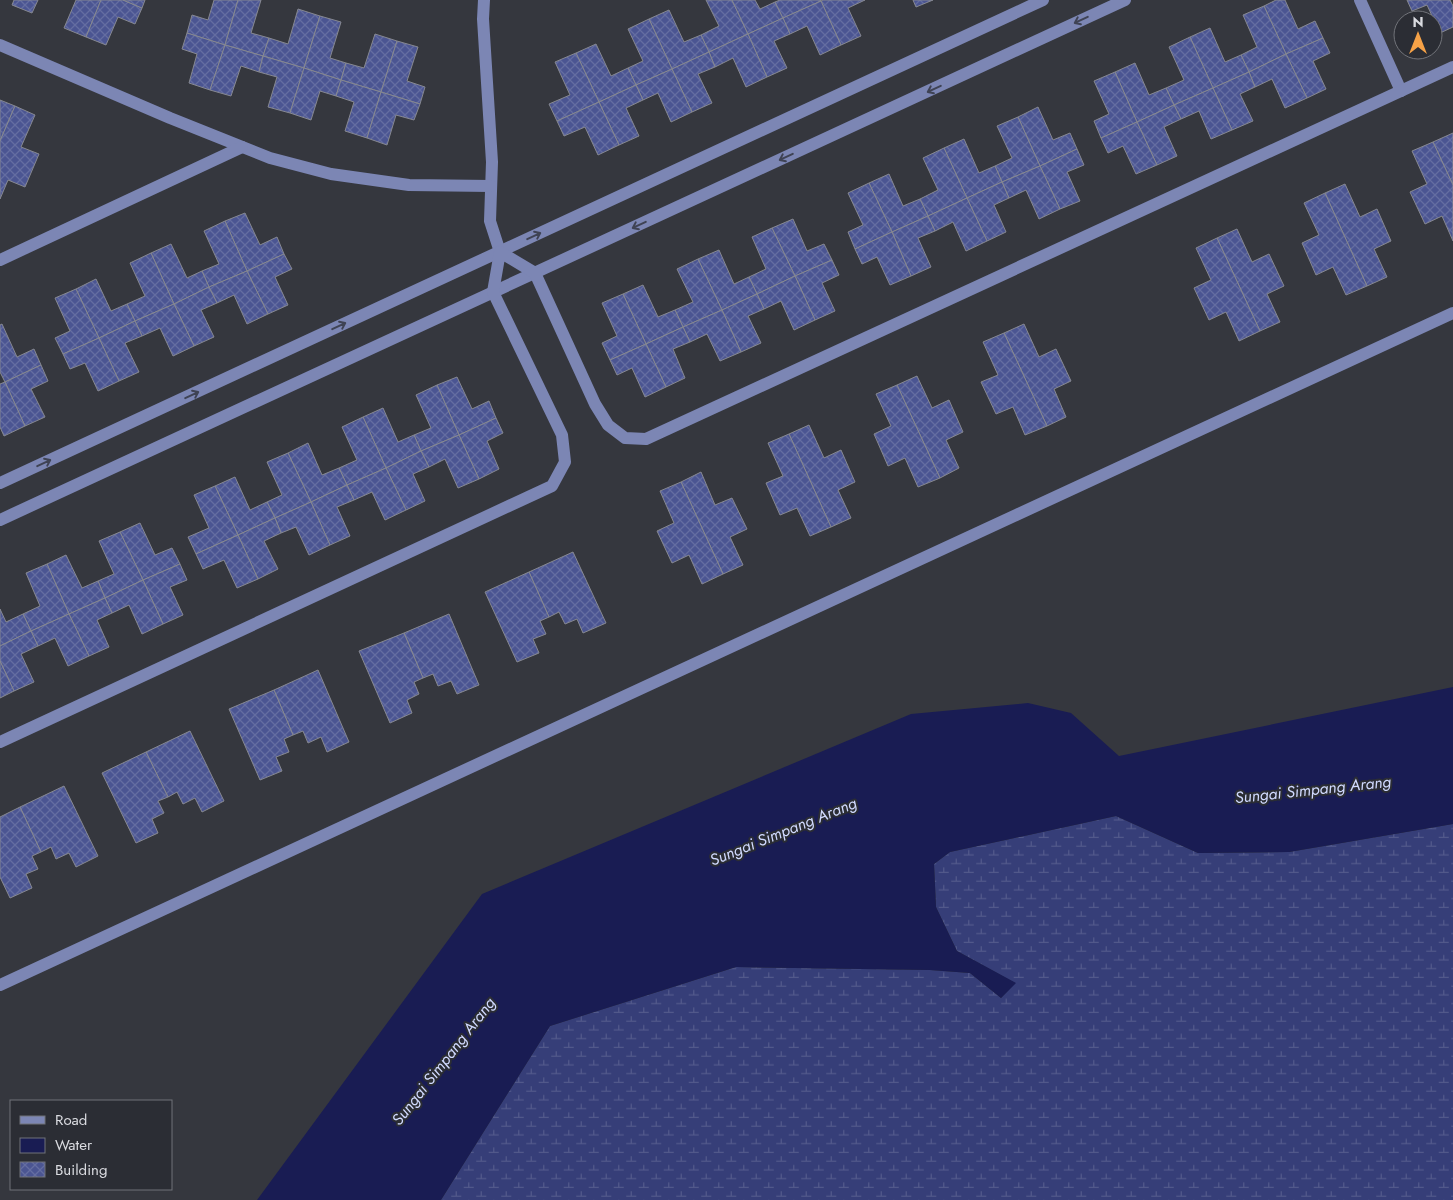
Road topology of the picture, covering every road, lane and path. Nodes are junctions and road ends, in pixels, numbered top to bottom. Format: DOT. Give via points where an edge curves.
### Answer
graph roads {
  1 [pos="484,0"];
  2 [pos="1043,0"];
  3 [pos="1125,0"];
  4 [pos="1360,0"];
  5 [pos="0,44"];
  6 [pos="1453,67"];
  7 [pos="1401,91"];
  8 [pos="242,147"];
  9 [pos="491,186"];
  10 [pos="500,252"];
  11 [pos="0,260"];
  12 [pos="535,273"];
  13 [pos="493,292"];
  14 [pos="1453,313"];
  15 [pos="0,484"];
  16 [pos="0,520"];
  17 [pos="0,742"];
  18 [pos="0,985"];
  1 -- 9 [label="street"];
  10 -- 2 [label="street, one-way"];
  3 -- 12 [label="street, one-way"];
  4 -- 7 [label="street"];
  5 -- 8 [label="street"];
  6 -- 7 [label="street"];
  7 -- 12 [label="street" via="646,439 625,438 608,425 595,404"];
  8 -- 9 [label="street" via="331,174 409,185"];
  8 -- 11 [label="street"];
  9 -- 10 [label="street" via="490,220"];
  10 -- 12 [label="street"];
  10 -- 13 [label="street"];
  15 -- 10 [label="street, one-way"];
  12 -- 13 [label="street"];
  13 -- 16 [label="street"];
  13 -- 17 [label="street" via="562,435 565,462 552,486"];
  14 -- 18 [label="street"];
}
